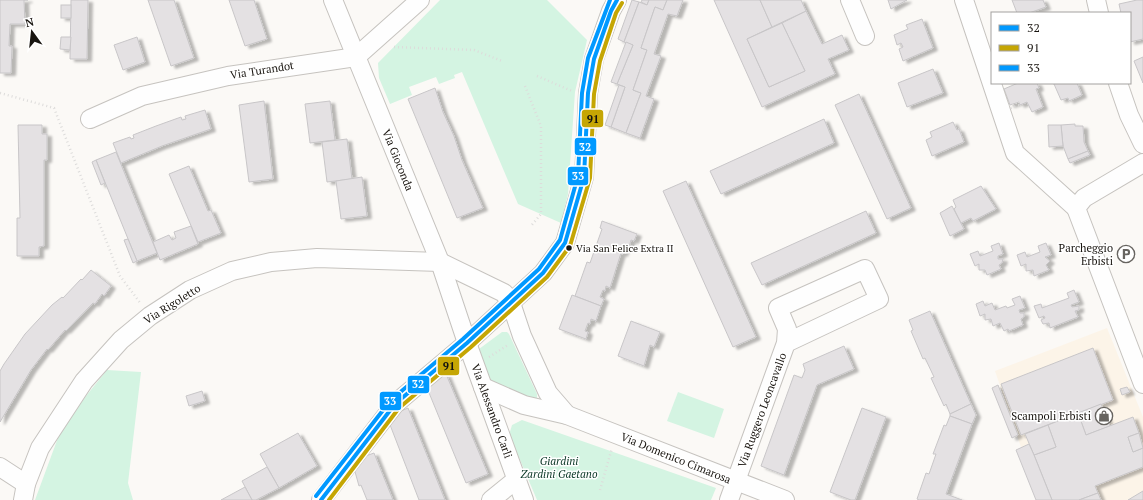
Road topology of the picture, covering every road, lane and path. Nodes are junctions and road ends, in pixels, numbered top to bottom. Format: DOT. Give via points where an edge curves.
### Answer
graph roads {
  1 [pos="333,0"];
  2 [pos="420,0"];
  3 [pos="617,0"];
  4 [pos="850,0"];
  5 [pos="964,0"];
  6 [pos="1096,0"];
  7 [pos="1099,12"];
  8 [pos="865,36"];
  9 [pos="394,47"];
  10 [pos="356,57"];
  11 [pos="502,60"];
  12 [pos="537,76"];
  13 [pos="991,81"];
  14 [pos="992,84"];
  15 [pos="1118,84"];
  16 [pos="526,86"];
  17 [pos="0,93"];
  18 [pos="588,93"];
  19 [pos="90,119"];
  20 [pos="1143,144"];
  21 [pos="1143,163"];
  22 [pos="1076,208"];
  23 [pos="531,226"];
  24 [pos="440,262"];
  25 [pos="511,303"];
  26 [pos="150,316"];
  27 [pos="522,336"];
  28 [pos="467,343"];
  29 [pos="786,343"];
  30 [pos="475,366"];
  31 [pos="1143,384"];
  32 [pos="483,387"];
  33 [pos="567,415"];
  34 [pos="617,434"];
  35 [pos="0,467"];
  36 [pos="517,479"];
  37 [pos="736,482"];
  38 [pos="600,490"];
  39 [pos="24,492"];
  40 [pos="321,500"];
  41 [pos="491,500"];
  42 [pos="524,500"];
  43 [pos="729,500"];
  44 [pos="785,500"];
  1 -- 10 [label="street, Via Gioconda"];
  2 -- 10 [label="street"];
  3 -- 18 [label="street" via="594,60"];
  4 -- 8 [label="street"];
  5 -- 13 [label="street"];
  6 -- 7 [label="street"];
  9 -- 11 [label="path" via="474,50"];
  10 -- 19 [label="street, Via Turandot" via="220,77 142,96"];
  10 -- 24 [label="street, Via Gioconda"];
  12 -- 18 [label="path" via="575,92"];
  14 -- 22 [label="street" via="1015,153"];
  15 -- 20 [label="street"];
  16 -- 23 [label="path" via="541,126 541,214"];
  17 -- 26 [label="path" via="54,108 120,276"];
  18 -- 25 [label="street" via="584,177 565,243 543,273"];
  21 -- 22 [label="street" via="1084,198"];
  22 -- 31 [label="street"];
  24 -- 25 [label="street" via="504,292"];
  24 -- 26 [label="street, Via Rigoletto" via="316,258 271,262 232,271 190,290"];
  24 -- 28 [label="street, Via Gioconda"];
  25 -- 27 [label="street, Via Domenico Cimarosa"];
  25 -- 28 [label="street"];
  26 -- 39 [label="street, Via Rigoletto" via="121,340 84,382 40,448"];
  27 -- 30 [label="path"];
  27 -- 33 [label="street, Via Domenico Cimarosa" via="548,393"];
  28 -- 30 [label="street, Via Alessandro Carli"];
  28 -- 40 [label="street" via="395,404"];
  29 -- 29 [label="street, Via Ruggero Leoncavallo" via="879,299 865,269 778,308 787,329"];
  29 -- 37 [label="street, Via Ruggero Leoncavallo"];
  30 -- 32 [label="street, Via Alessandro Carli"];
  32 -- 33 [label="street, Via Domenico Cimarosa" via="524,405"];
  32 -- 36 [label="street, Via Alessandro Carli"];
  33 -- 34 [label="street, Via Domenico Cimarosa"];
  34 -- 37 [label="street, Via Domenico Cimarosa"];
  34 -- 38 [label="path"];
  35 -- 39 [label="street"];
  36 -- 41 [label="street"];
  36 -- 42 [label="street, Via Alessandro Carli"];
  37 -- 43 [label="street, Via Ruggero Leoncavallo"];
  37 -- 44 [label="street, Via Domenico Cimarosa"];
}
